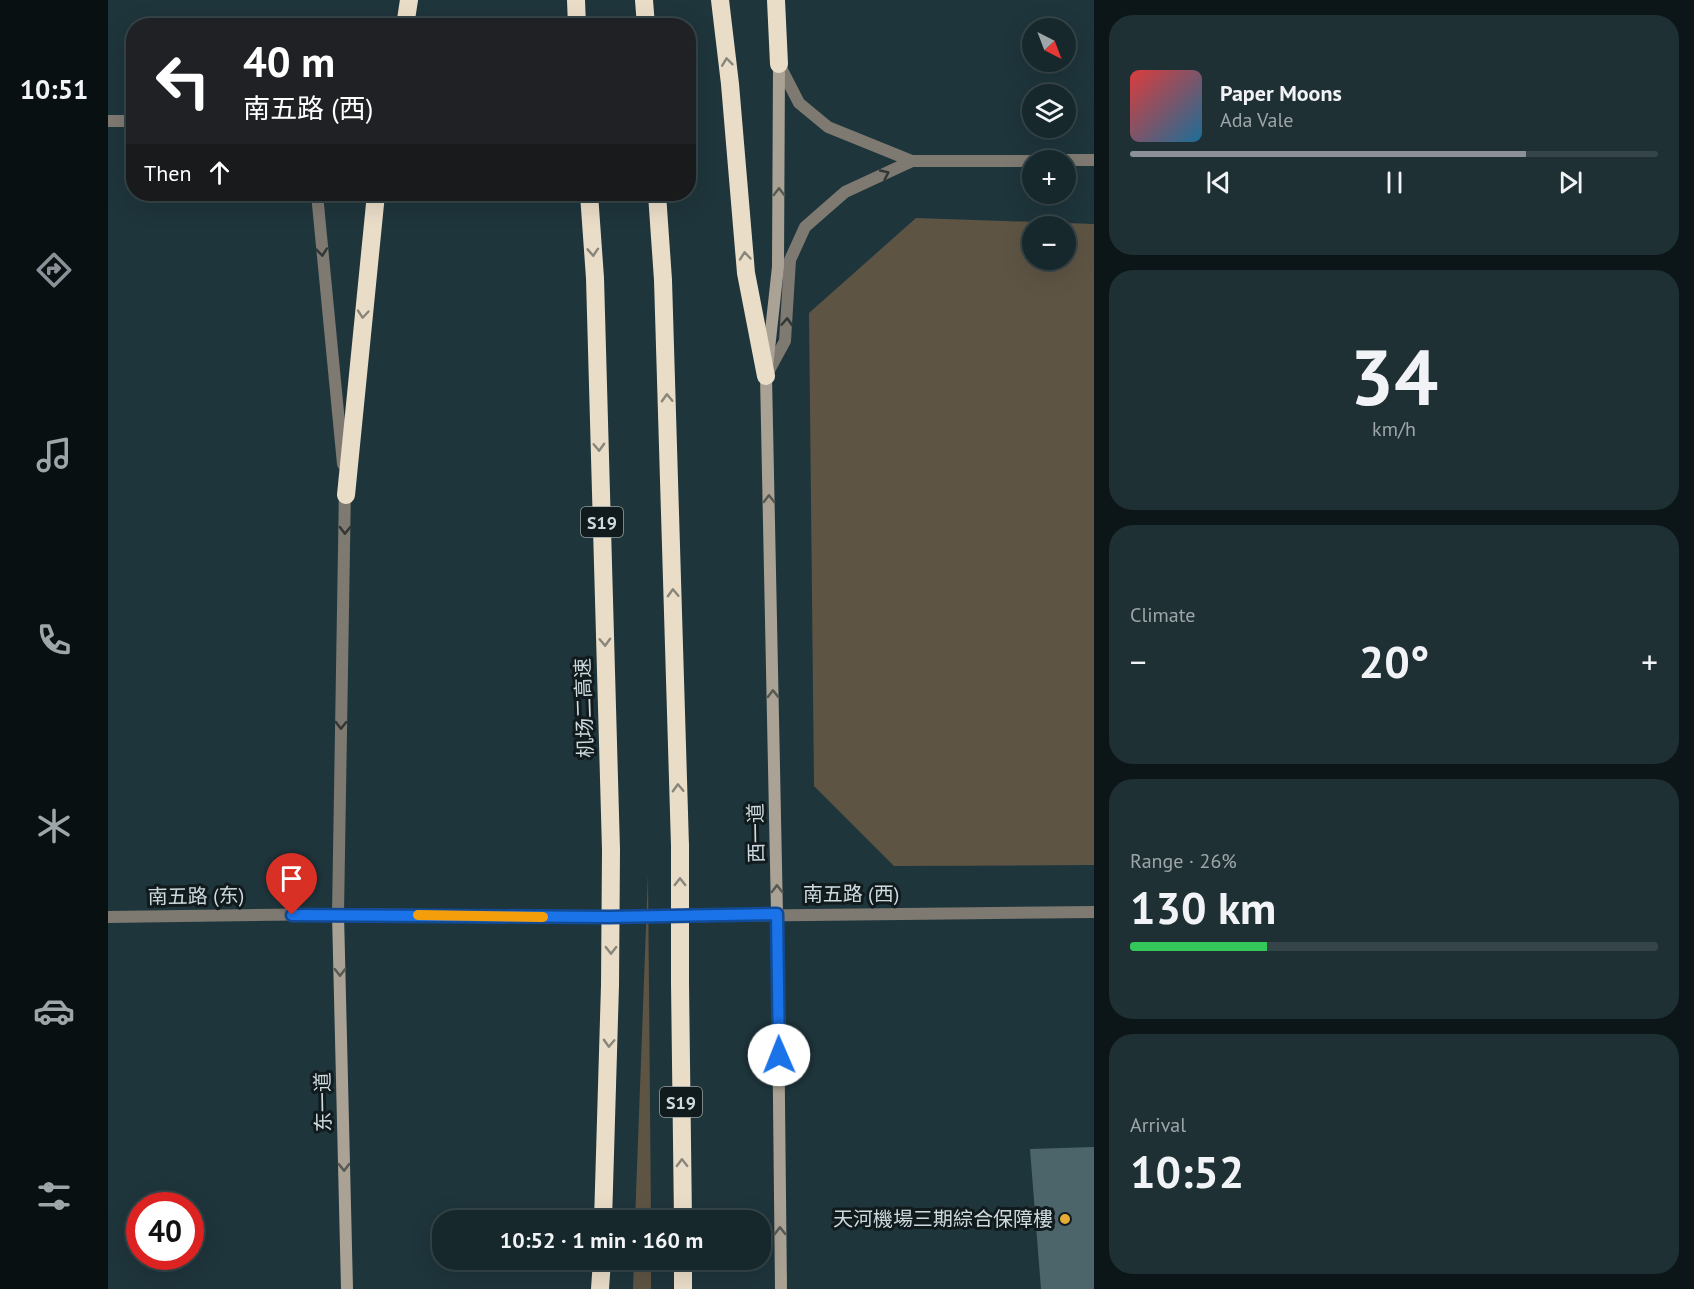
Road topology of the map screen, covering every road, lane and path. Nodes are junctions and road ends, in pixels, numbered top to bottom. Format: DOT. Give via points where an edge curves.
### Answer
graph roads {
  1 [pos="409,0"];
  2 [pos="576,0"];
  3 [pos="644,0"];
  4 [pos="720,0"];
  5 [pos="776,0"];
  6 [pos="406,18"];
  7 [pos="577,18"];
  8 [pos="645,18"];
  9 [pos="779,64"];
  10 [pos="108,121"];
  11 [pos="126,121"];
  12 [pos="1022,160"];
  13 [pos="1076,160"];
  14 [pos="1094,160"];
  15 [pos="912,161"];
  16 [pos="318,201"];
  17 [pos="375,201"];
  18 [pos="590,201"];
  19 [pos="658,201"];
  20 [pos="766,376"];
  21 [pos="346,495"];
  22 [pos="1094,912"];
  23 [pos="338,914"];
  24 [pos="777,914"];
  25 [pos="108,917"];
  26 [pos="609,917"];
  27 [pos="603,1210"];
  28 [pos="682,1210"];
  29 [pos="601,1270"];
  30 [pos="683,1270"];
  31 [pos="347,1289"];
  32 [pos="600,1289"];
  33 [pos="683,1289"];
  34 [pos="781,1289"];
  1 -- 6 [label="highway"];
  2 -- 7 [label="highway"];
  3 -- 8 [label="highway"];
  20 -- 4 [label="highway, one-way" via="746,273"];
  5 -- 9 [label="highway"];
  9 -- 15 [label="street" via="799,103 828,127"];
  20 -- 9 [label="street, 西一道, one-way" via="778,267"];
  10 -- 11 [label="street"];
  12 -- 15 [label="street"];
  13 -- 14 [label="street"];
  20 -- 15 [label="street, one-way" via="785,341 790,260 805,227 845,192"];
  16 -- 21 [label="street, one-way"];
  17 -- 21 [label="highway, one-way"];
  18 -- 27 [label="highway, 机场二高速 / S19, one-way, bridge" via="611,850"];
  28 -- 19 [label="highway, S19, one-way, bridge" via="680,846 664,292"];
  24 -- 20 [label="street, 西一道, one-way"];
  21 -- 23 [label="street, one-way"];
  22 -- 24 [label="street, 南五路 (西)"];
  23 -- 25 [label="street, 南五路 (东)"];
  23 -- 26 [label="street, 南五路 (东)"];
  23 -- 31 [label="street, 东一道, one-way"];
  24 -- 26 [label="street, 南五路 (西)"];
  34 -- 24 [label="street, 西一道, one-way"];
  29 -- 32 [label="highway"];
  30 -- 33 [label="highway"];
}
